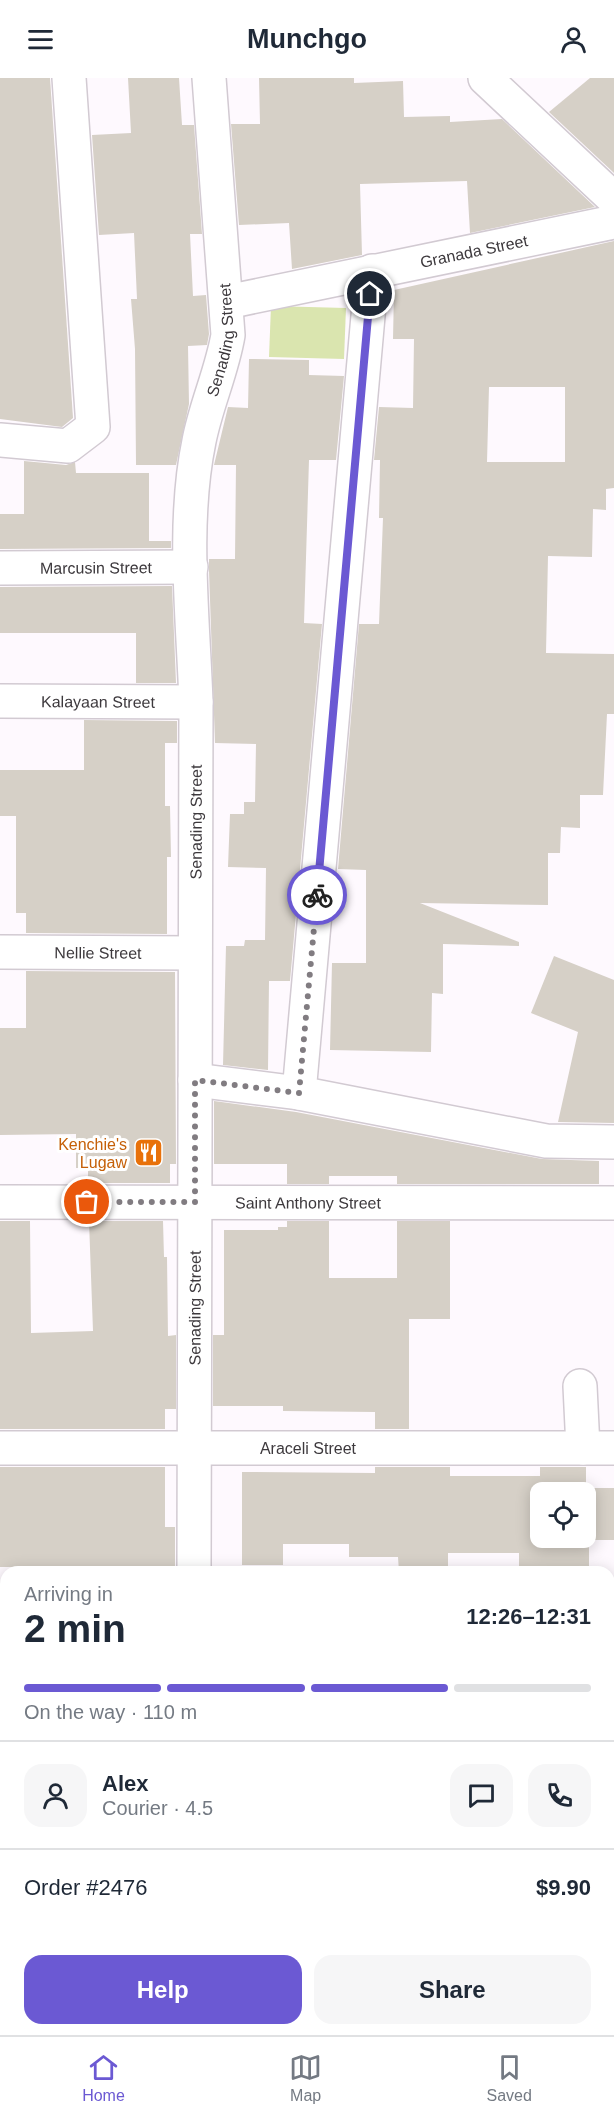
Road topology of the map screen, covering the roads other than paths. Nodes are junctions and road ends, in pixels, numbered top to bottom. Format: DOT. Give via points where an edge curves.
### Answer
graph roads {
  1 [pos="69,78"];
  2 [pos="209,78"];
  3 [pos="485,78"];
  4 [pos="614,199"];
  5 [pos="614,222"];
  6 [pos="372,271"];
  7 [pos="227,302"];
  8 [pos="0,440"];
  9 [pos="191,567"];
  10 [pos="0,568"];
  11 [pos="0,701"];
  12 [pos="196,702"];
  13 [pos="0,952"];
  14 [pos="195,952"];
  15 [pos="195,1080"];
  16 [pos="299,1093"];
  17 [pos="614,1142"];
  18 [pos="0,1202"];
  19 [pos="195,1202"];
  20 [pos="614,1203"];
  21 [pos="580,1386"];
  22 [pos="0,1448"];
  23 [pos="194,1448"];
  24 [pos="598,1448"];
  25 [pos="194,1566"];
  1 -- 8 [label="street" via="93,427 68,446"];
  2 -- 7 [label="street, Senading Street"];
  3 -- 4 [label="street"];
  5 -- 6 [label="street, Granada Street"];
  6 -- 7 [label="street, Granada Street"];
  6 -- 16 [label="street"];
  7 -- 9 [label="street, Senading Street" via="228,335 223,366 199,440"];
  9 -- 10 [label="street, Marcusin Street"];
  9 -- 12 [label="street, Senading Street"];
  11 -- 12 [label="street, Kalayaan Street"];
  12 -- 14 [label="street, Senading Street"];
  13 -- 14 [label="street, Nellie Street"];
  14 -- 15 [label="street, Senading Street"];
  15 -- 16 [label="street"];
  15 -- 19 [label="street, Senading Street"];
  16 -- 17 [label="street" via="546,1142"];
  18 -- 19 [label="street, Saint Anthony Street"];
  19 -- 20 [label="street, Saint Anthony Street"];
  19 -- 23 [label="street, Senading Street"];
  21 -- 24 [label="street"];
  22 -- 23 [label="street, Araceli Street"];
  23 -- 24 [label="street, Araceli Street"];
  23 -- 25 [label="street, Senading Street"];
}
